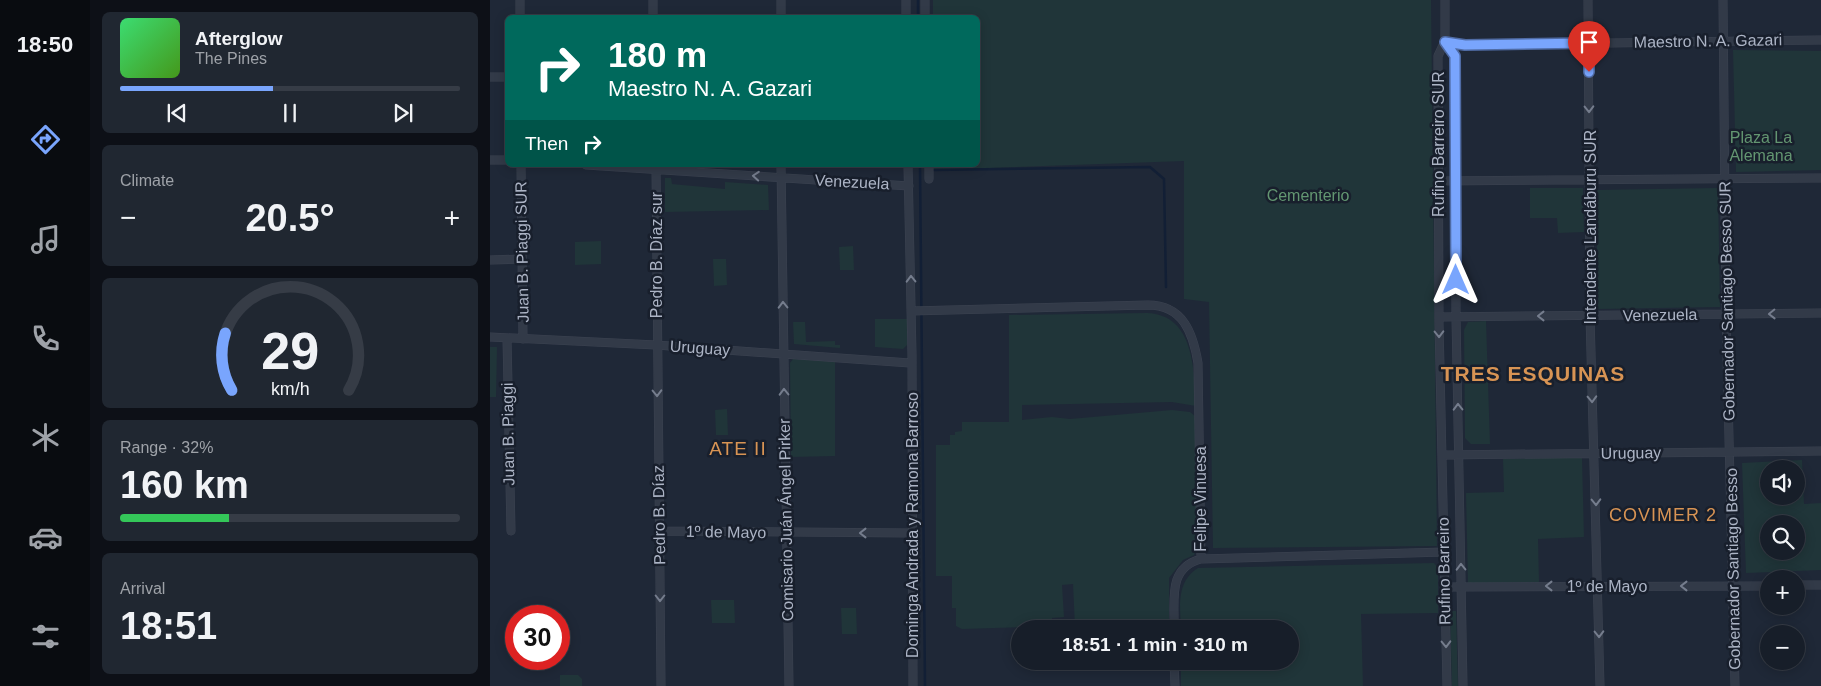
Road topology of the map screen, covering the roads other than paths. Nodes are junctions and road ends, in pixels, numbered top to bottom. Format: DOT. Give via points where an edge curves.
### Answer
graph roads {
  1 [pos="520,0"];
  2 [pos="653,0"];
  3 [pos="781,0"];
  4 [pos="906,0"];
  5 [pos="925,0"];
  6 [pos="1445,0"];
  7 [pos="1588,0"];
  8 [pos="1723,0"];
  9 [pos="520,15"];
  10 [pos="653,15"];
  11 [pos="781,15"];
  12 [pos="906,15"];
  13 [pos="925,15"];
  14 [pos="1821,40"];
  15 [pos="1723,41"];
  16 [pos="1445,42"];
  17 [pos="1589,43"];
  18 [pos="490,77"];
  19 [pos="505,77"];
  20 [pos="490,160"];
  21 [pos="505,160"];
  22 [pos="521,167"];
  23 [pos="656,167"];
  24 [pos="781,167"];
  25 [pos="908,167"];
  26 [pos="929,167"];
  27 [pos="781,178"];
  28 [pos="1821,178"];
  29 [pos="929,179"];
  30 [pos="1724,179"];
  31 [pos="1590,180"];
  32 [pos="1438,181"];
  33 [pos="1456,181"];
  34 [pos="909,186"];
  35 [pos="490,260"];
  36 [pos="522,260"];
  37 [pos="911,311"];
  38 [pos="1821,313"];
  39 [pos="1726,314"];
  40 [pos="1590,316"];
  41 [pos="1440,317"];
  42 [pos="1456,317"];
  43 [pos="490,337"];
  44 [pos="507,338"];
  45 [pos="523,339"];
  46 [pos="656,345"];
  47 [pos="783,353"];
  48 [pos="910,363"];
  49 [pos="1821,451"];
  50 [pos="1730,452"];
  51 [pos="1594,453"];
  52 [pos="1442,455"];
  53 [pos="1458,456"];
  54 [pos="511,531"];
  55 [pos="660,531"];
  56 [pos="912,532"];
  57 [pos="786,533"];
  58 [pos="1444,552"];
  59 [pos="1201,559"];
  60 [pos="1805,585"];
  61 [pos="1821,585"];
  62 [pos="1461,586"];
  63 [pos="1598,586"];
  64 [pos="1733,586"];
  65 [pos="1760,586"];
  66 [pos="1445,587"];
  67 [pos="1174,620"];
  68 [pos="1174,670"];
  69 [pos="661,686"];
  70 [pos="789,686"];
  71 [pos="913,686"];
  72 [pos="1174,686"];
  73 [pos="1447,686"];
  74 [pos="1463,686"];
  75 [pos="1600,686"];
  76 [pos="1735,686"];
  1 -- 9 [label="street"];
  2 -- 10 [label="street"];
  3 -- 11 [label="street"];
  4 -- 12 [label="street"];
  5 -- 13 [label="street"];
  6 -- 16 [label="street"];
  7 -- 17 [label="street, Intendente Landáburu SUR"];
  8 -- 15 [label="street, Gobernador Santiago Besso SUR"];
  14 -- 15 [label="street, Maestro N. A. Gazari"];
  15 -- 17 [label="street, Maestro N. A. Gazari"];
  15 -- 30 [label="street, Gobernador Santiago Besso SUR"];
  16 -- 17 [label="street, Maestro N. A. Gazari" via="1465,45"];
  16 -- 32 [label="street, Rufino Barreiro SUR" via="1438,56"];
  16 -- 33 [label="street, Rufino Barreiro SUR" via="1455,56"];
  17 -- 31 [label="street, Intendente Landáburu SUR, one-way"];
  18 -- 19 [label="street"];
  20 -- 21 [label="street"];
  22 -- 36 [label="street, Juan B. Piaggi SUR"];
  27 -- 23 [label="street, Venezuela, one-way"];
  23 -- 46 [label="street, Pedro B. Díaz sur"];
  24 -- 27 [label="street, Comisario Juán Ángel Pirker"];
  25 -- 34 [label="street, Dominga Andrada y Ramona Barroso"];
  26 -- 29 [label="street"];
  27 -- 34 [label="street, Venezuela"];
  47 -- 27 [label="street, Comisario Juán Ángel Pirker, one-way"];
  28 -- 30 [label="street"];
  30 -- 31 [label="street"];
  30 -- 39 [label="street, Gobernador Santiago Besso SUR"];
  31 -- 33 [label="street"];
  31 -- 40 [label="street, Intendente Landáburu SUR"];
  32 -- 33 [label="street"];
  32 -- 41 [label="street, Rufino Barreiro SUR"];
  33 -- 42 [label="street, Rufino Barreiro SUR"];
  37 -- 34 [label="street, Dominga Andrada y Ramona Barroso, one-way"];
  35 -- 36 [label="street"];
  36 -- 45 [label="street, Juan B. Piaggi SUR"];
  37 -- 48 [label="street, Dominga Andrada y Ramona Barroso"];
  37 -- 59 [label="street, Felipe Vinuesa" via="1155,305 1169,308 1190,331 1198,363"];
  38 -- 39 [label="street, Venezuela, one-way"];
  39 -- 40 [label="street, Venezuela"];
  39 -- 50 [label="street, Gobernador Santiago Besso SUR"];
  40 -- 42 [label="street, Venezuela, one-way"];
  40 -- 51 [label="street, Intendente Landáburu SUR, one-way"];
  41 -- 42 [label="street, Venezuela"];
  41 -- 52 [label="street, Rufino Barreiro SUR, one-way"];
  53 -- 42 [label="street, Rufino Barreiro SUR, one-way"];
  43 -- 44 [label="street, Uruguay"];
  44 -- 45 [label="street, Uruguay"];
  44 -- 54 [label="street, Juan B. Piaggi"];
  45 -- 46 [label="street, Uruguay"];
  46 -- 47 [label="street, Uruguay"];
  46 -- 55 [label="street, Pedro B. Díaz, one-way"];
  47 -- 48 [label="street, Uruguay"];
  57 -- 47 [label="street, Comisario Juán Ángel Pirker, one-way"];
  48 -- 56 [label="street, Dominga Andrada y Ramona Barroso"];
  49 -- 50 [label="street, Uruguay"];
  50 -- 51 [label="street, Uruguay"];
  50 -- 64 [label="street, Gobernador Santiago Besso"];
  51 -- 53 [label="street, Uruguay"];
  51 -- 63 [label="street, Intendente Landáburu SUR, one-way"];
  52 -- 53 [label="street, Uruguay"];
  52 -- 58 [label="street, Rufino Barreiro"];
  62 -- 53 [label="street, Rufino Barreiro, one-way"];
  55 -- 57 [label="street, 1º de Mayo"];
  55 -- 69 [label="street, Pedro B. Díaz, one-way"];
  56 -- 57 [label="street, 1º de Mayo, one-way"];
  56 -- 71 [label="street, Dominga Andrada y Ramona Barroso"];
  57 -- 70 [label="street, Comisario Juán Ángel Pirker"];
  58 -- 59 [label="street"];
  58 -- 66 [label="street, Rufino Barreiro"];
  59 -- 67 [label="street, Felipe Vinuesa" via="1181,569 1176,582"];
  60 -- 61 [label="street"];
  63 -- 62 [label="street, 1º de Mayo, one-way"];
  62 -- 66 [label="street, 1º de Mayo"];
  62 -- 74 [label="street, Rufino Barreiro"];
  64 -- 63 [label="street, 1º de Mayo, one-way"];
  63 -- 75 [label="street, Intendente Landáburu SUR, one-way"];
  64 -- 65 [label="street, 1º de Mayo"];
  64 -- 76 [label="street, Gobernador Santiago Besso"];
  66 -- 73 [label="street, Rufino Barreiro, one-way"];
  68 -- 72 [label="street"];
}
